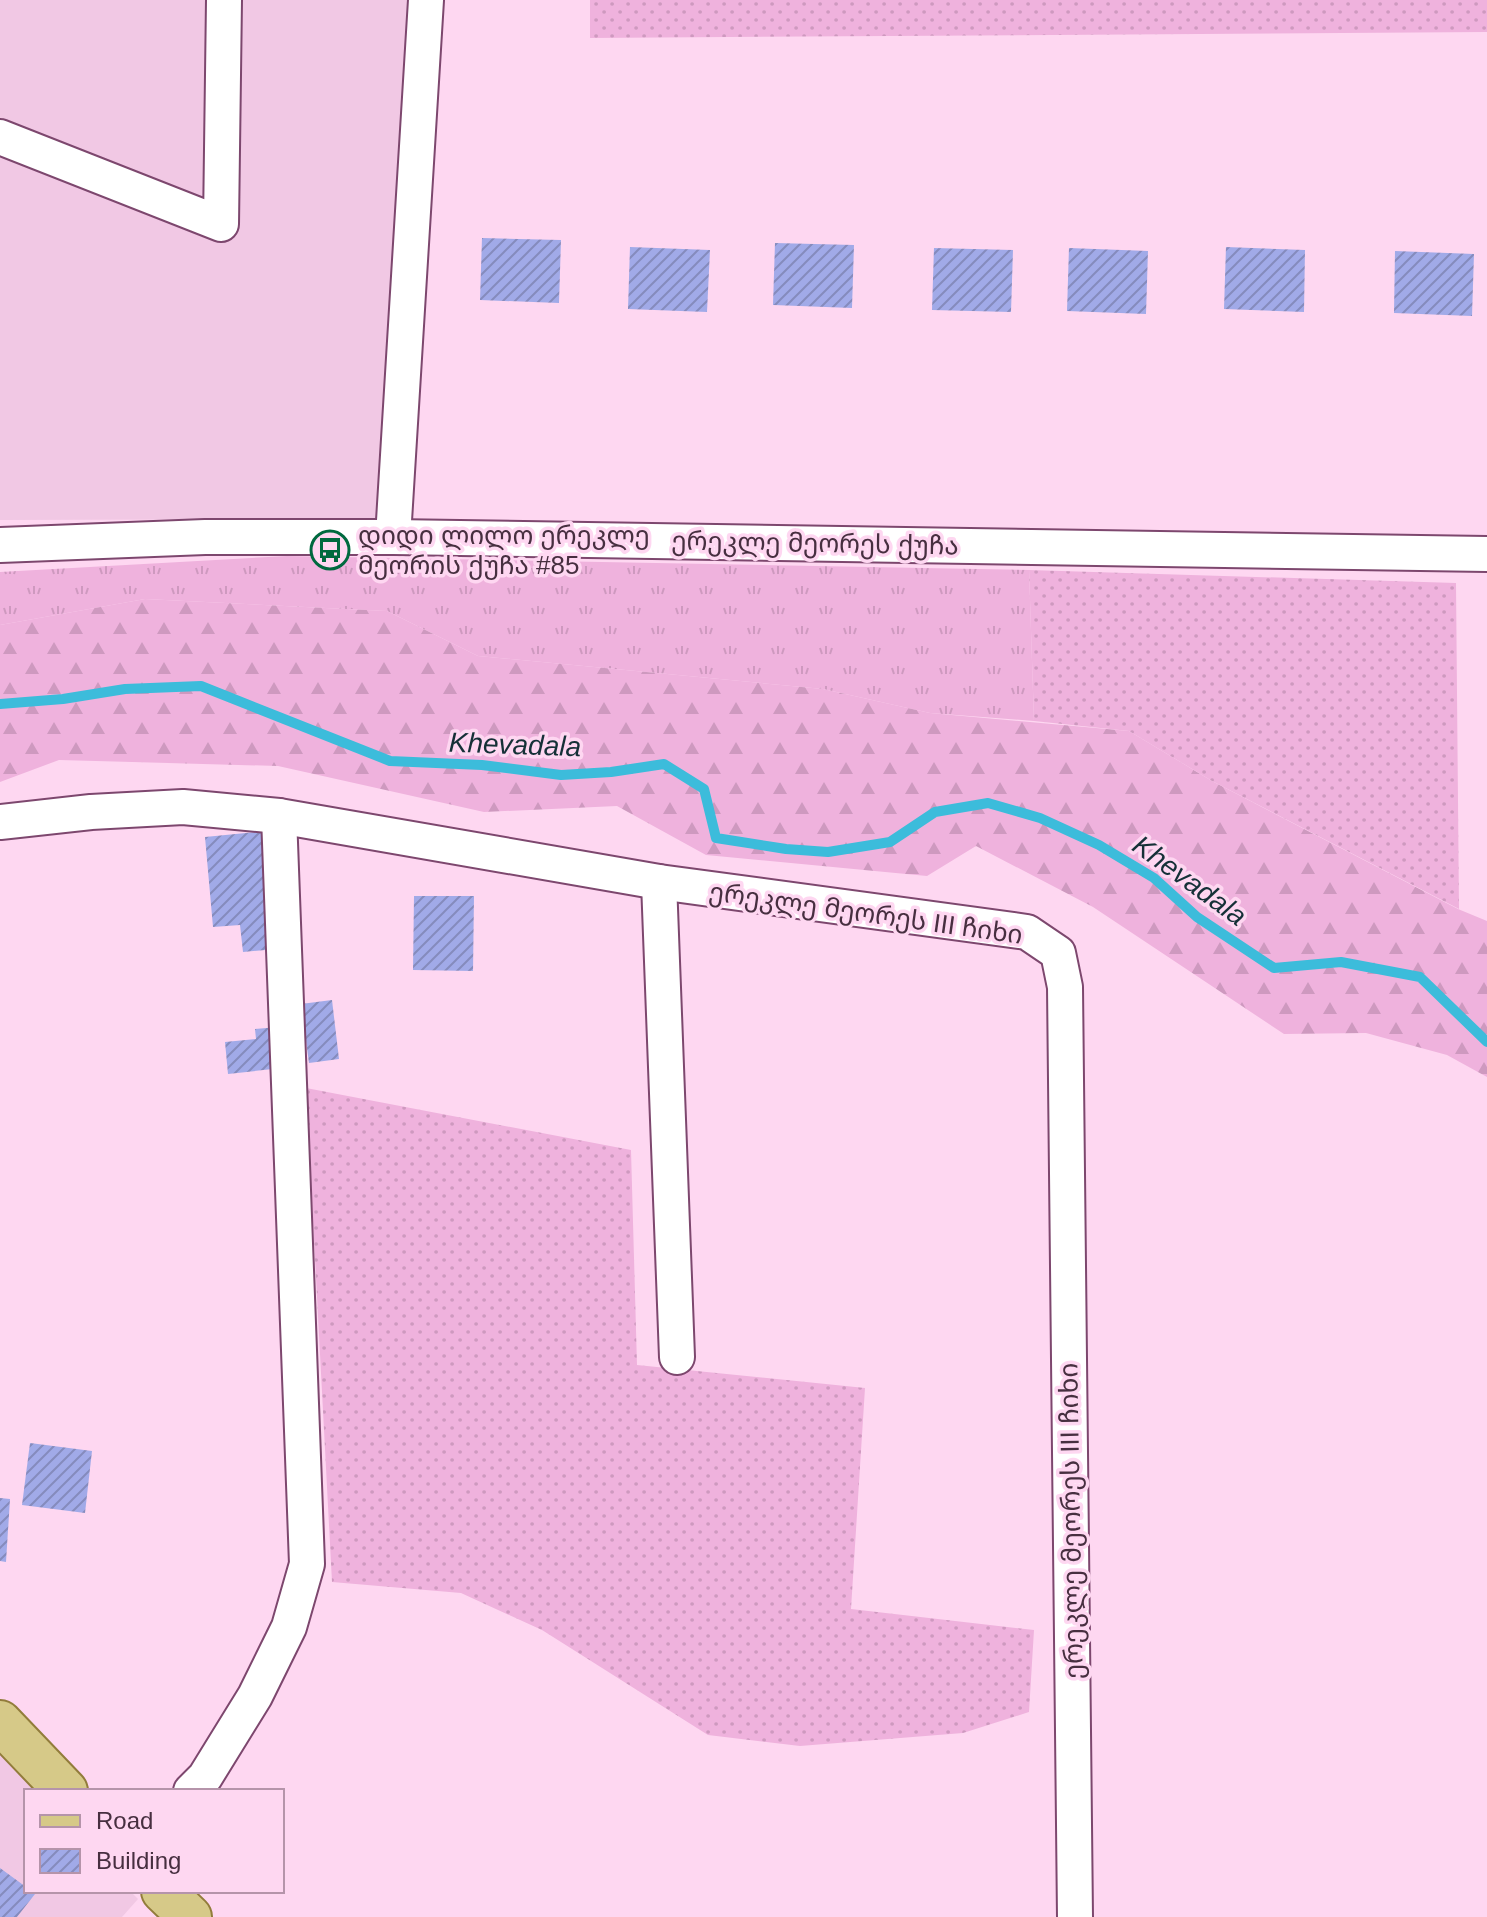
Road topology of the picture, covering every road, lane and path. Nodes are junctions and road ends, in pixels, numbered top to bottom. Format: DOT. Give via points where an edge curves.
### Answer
graph roads {
  1 [pos="224,0"];
  2 [pos="426,0"];
  3 [pos="0,137"];
  4 [pos="393,537"];
  5 [pos="0,545"];
  6 [pos="1487,554"];
  7 [pos="279,816"];
  8 [pos="0,822"];
  9 [pos="659,882"];
  10 [pos="677,1357"];
  11 [pos="0,1722"];
  12 [pos="64,1789"];
  13 [pos="193,1789"];
  14 [pos="165,1893"];
  15 [pos="190,1917"];
  16 [pos="1075,1917"];
  1 -- 3 [label="street" via="221,224"];
  2 -- 4 [label="street"];
  4 -- 5 [label="street, ერეკლე მეორეს ქუჩა"];
  4 -- 6 [label="street, ერეკლე მეორეს ქუჩა"];
  7 -- 8 [label="street, ერეკლე მეორეს III ჩიხი" via="183,807"];
  7 -- 9 [label="street, ერეკლე მეორეს III ჩიხი"];
  7 -- 13 [label="street" via="307,1564 289,1627 255,1696"];
  9 -- 10 [label="street"];
  9 -- 16 [label="street, ერეკლე მეორეს III ჩიხი" via="1027,932 1058,953 1065,987"];
  11 -- 12 [label="main road"];
  14 -- 15 [label="main road"];
}
